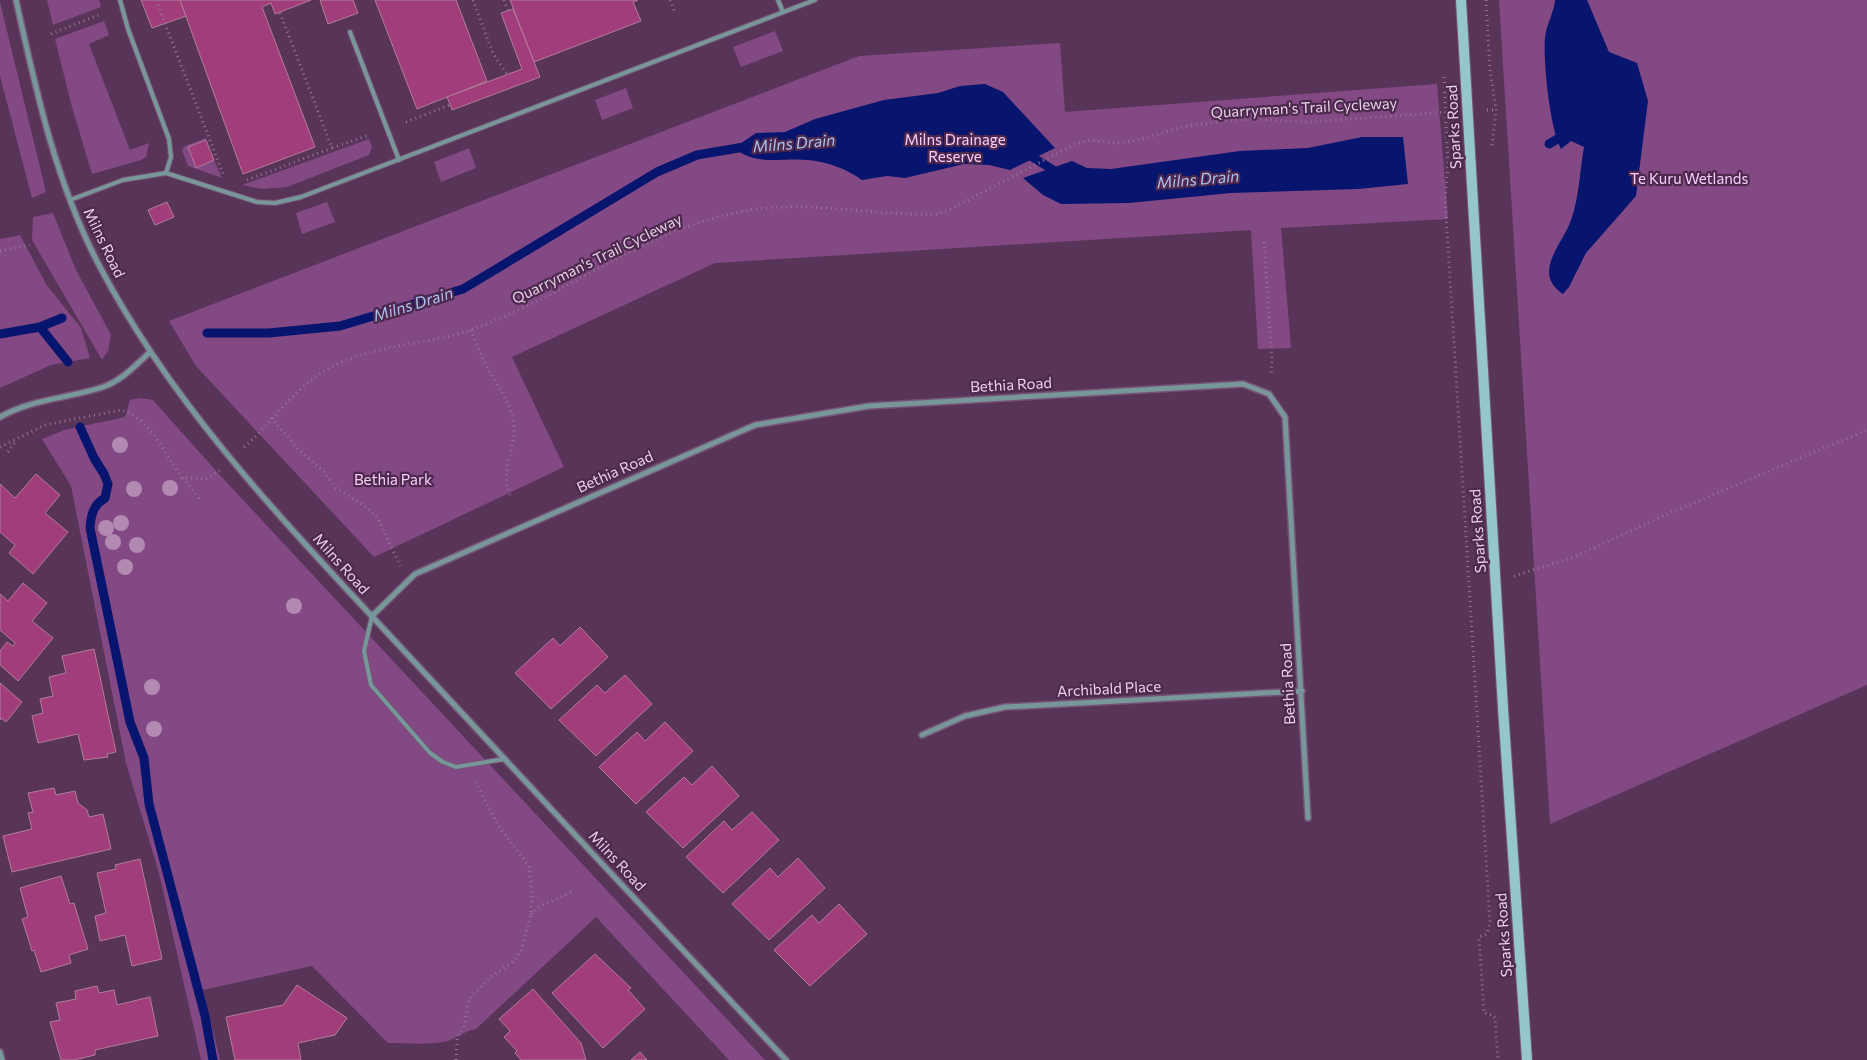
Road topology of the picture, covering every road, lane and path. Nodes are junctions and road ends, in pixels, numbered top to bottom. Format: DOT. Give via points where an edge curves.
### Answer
graph roads {
  1 [pos="16,0"];
  2 [pos="120,0"];
  3 [pos="156,0"];
  4 [pos="473,0"];
  5 [pos="504,0"];
  6 [pos="670,0"];
  7 [pos="778,0"];
  8 [pos="815,0"];
  9 [pos="1461,0"];
  10 [pos="1486,0"];
  11 [pos="508,10"];
  12 [pos="783,12"];
  13 [pos="280,13"];
  14 [pos="675,13"];
  15 [pos="101,14"];
  16 [pos="350,32"];
  17 [pos="51,34"];
  18 [pos="506,74"];
  19 [pos="1446,74"];
  20 [pos="450,105"];
  21 [pos="406,122"];
  22 [pos="367,136"];
  23 [pos="332,148"];
  24 [pos="1491,149"];
  25 [pos="399,160"];
  26 [pos="1448,167"];
  27 [pos="166,173"];
  28 [pos="224,177"];
  29 [pos="243,182"];
  30 [pos="70,200"];
  31 [pos="1264,242"];
  32 [pos="30,245"];
  33 [pos="0,251"];
  34 [pos="471,330"];
  35 [pos="150,352"];
  36 [pos="1270,394"];
  37 [pos="110,403"];
  38 [pos="112,410"];
  39 [pos="0,417"];
  40 [pos="271,418"];
  41 [pos="1867,430"];
  42 [pos="17,440"];
  43 [pos="249,443"];
  44 [pos="0,447"];
  45 [pos="8,452"];
  46 [pos="217,472"];
  47 [pos="182,478"];
  48 [pos="510,495"];
  49 [pos="200,500"];
  50 [pos="409,579"];
  51 [pos="1496,582"];
  52 [pos="372,616"];
  53 [pos="1302,691"];
  54 [pos="922,735"];
  55 [pos="504,759"];
  56 [pos="472,766"];
  57 [pos="1308,818"];
  58 [pos="572,892"];
  59 [pos="531,914"];
  60 [pos="0,1052"];
  61 [pos="2,1060"];
  62 [pos="456,1060"];
  63 [pos="786,1060"];
  64 [pos="1498,1060"];
  65 [pos="1527,1060"];
  1 -- 30 [label="street, Milns Road" via="31,72 57,166"];
  2 -- 27 [label="lane" via="169,139 171,157"];
  3 -- 28 [label="path"];
  4 -- 18 [label="path" via="493,54"];
  5 -- 11 [label="path"];
  6 -- 14 [label="path"];
  7 -- 12 [label="lane"];
  8 -- 12 [label="lane"];
  9 -- 51 [label="main road, Sparks Road"];
  10 -- 24 [label="path" via="1496,110"];
  12 -- 25 [label="lane"];
  13 -- 23 [label="path"];
  15 -- 17 [label="path"];
  16 -- 25 [label="lane"];
  19 -- 34 [label="path, Quarryman's Trail Cycleway" via="1443,80 1444,111 1307,122 1224,121 1183,127 1134,141 1091,140 1070,147 936,214 799,207 765,208 719,216 678,230"];
  20 -- 21 [label="path"];
  22 -- 23 [label="path"];
  23 -- 29 [label="path"];
  25 -- 27 [label="lane" via="301,197 275,202 238,197"];
  26 -- 64 [label="path" via="1445,198 1490,923 1486,934 1479,937 1484,1013 1495,1018"];
  27 -- 30 [label="lane" via="123,180"];
  30 -- 35 [label="street, Milns Road" via="100,268"];
  31 -- 36 [label="path" via="1272,361"];
  32 -- 33 [label="path"];
  34 -- 40 [label="path, Quarryman's Trail Cycleway" via="360,355 333,366 295,393"];
  34 -- 48 [label="path" via="511,413 514,428 506,471"];
  35 -- 39 [label="street" via="126,374 104,386"];
  35 -- 52 [label="street, Milns Road" via="192,412 231,459"];
  36 -- 50 [label="street, Bethia Road" via="1243,384 879,406 755,424 414,574"];
  36 -- 53 [label="street, Bethia Road" via="1285,417"];
  37 -- 38 [label="path"];
  38 -- 42 [label="path" via="45,426"];
  38 -- 47 [label="path" via="130,412 143,421"];
  40 -- 43 [label="path, Quarryman's Trail Cycleway"];
  40 -- 50 [label="path" via="336,488 378,518 396,562"];
  41 -- 51 [label="path" via="1574,557"];
  42 -- 44 [label="path"];
  42 -- 45 [label="path"];
  46 -- 47 [label="path" via="206,479"];
  47 -- 49 [label="path"];
  50 -- 52 [label="street, Bethia Road"];
  51 -- 65 [label="main road, Sparks Road"];
  52 -- 55 [label="street, Milns Road"];
  52 -- 56 [label="lane" via="364,651 371,684 430,753 443,762"];
  53 -- 54 [label="street, Archibald Place" via="1005,708 965,716"];
  53 -- 57 [label="street, Bethia Road"];
  55 -- 56 [label="lane"];
  55 -- 63 [label="street, Milns Road"];
  56 -- 59 [label="path" via="474,779 490,811 529,866"];
  58 -- 59 [label="path" via="546,902"];
  59 -- 62 [label="path" via="521,952 514,962 491,976 469,999 464,1027 457,1040"];
  60 -- 61 [label="street"];
}
